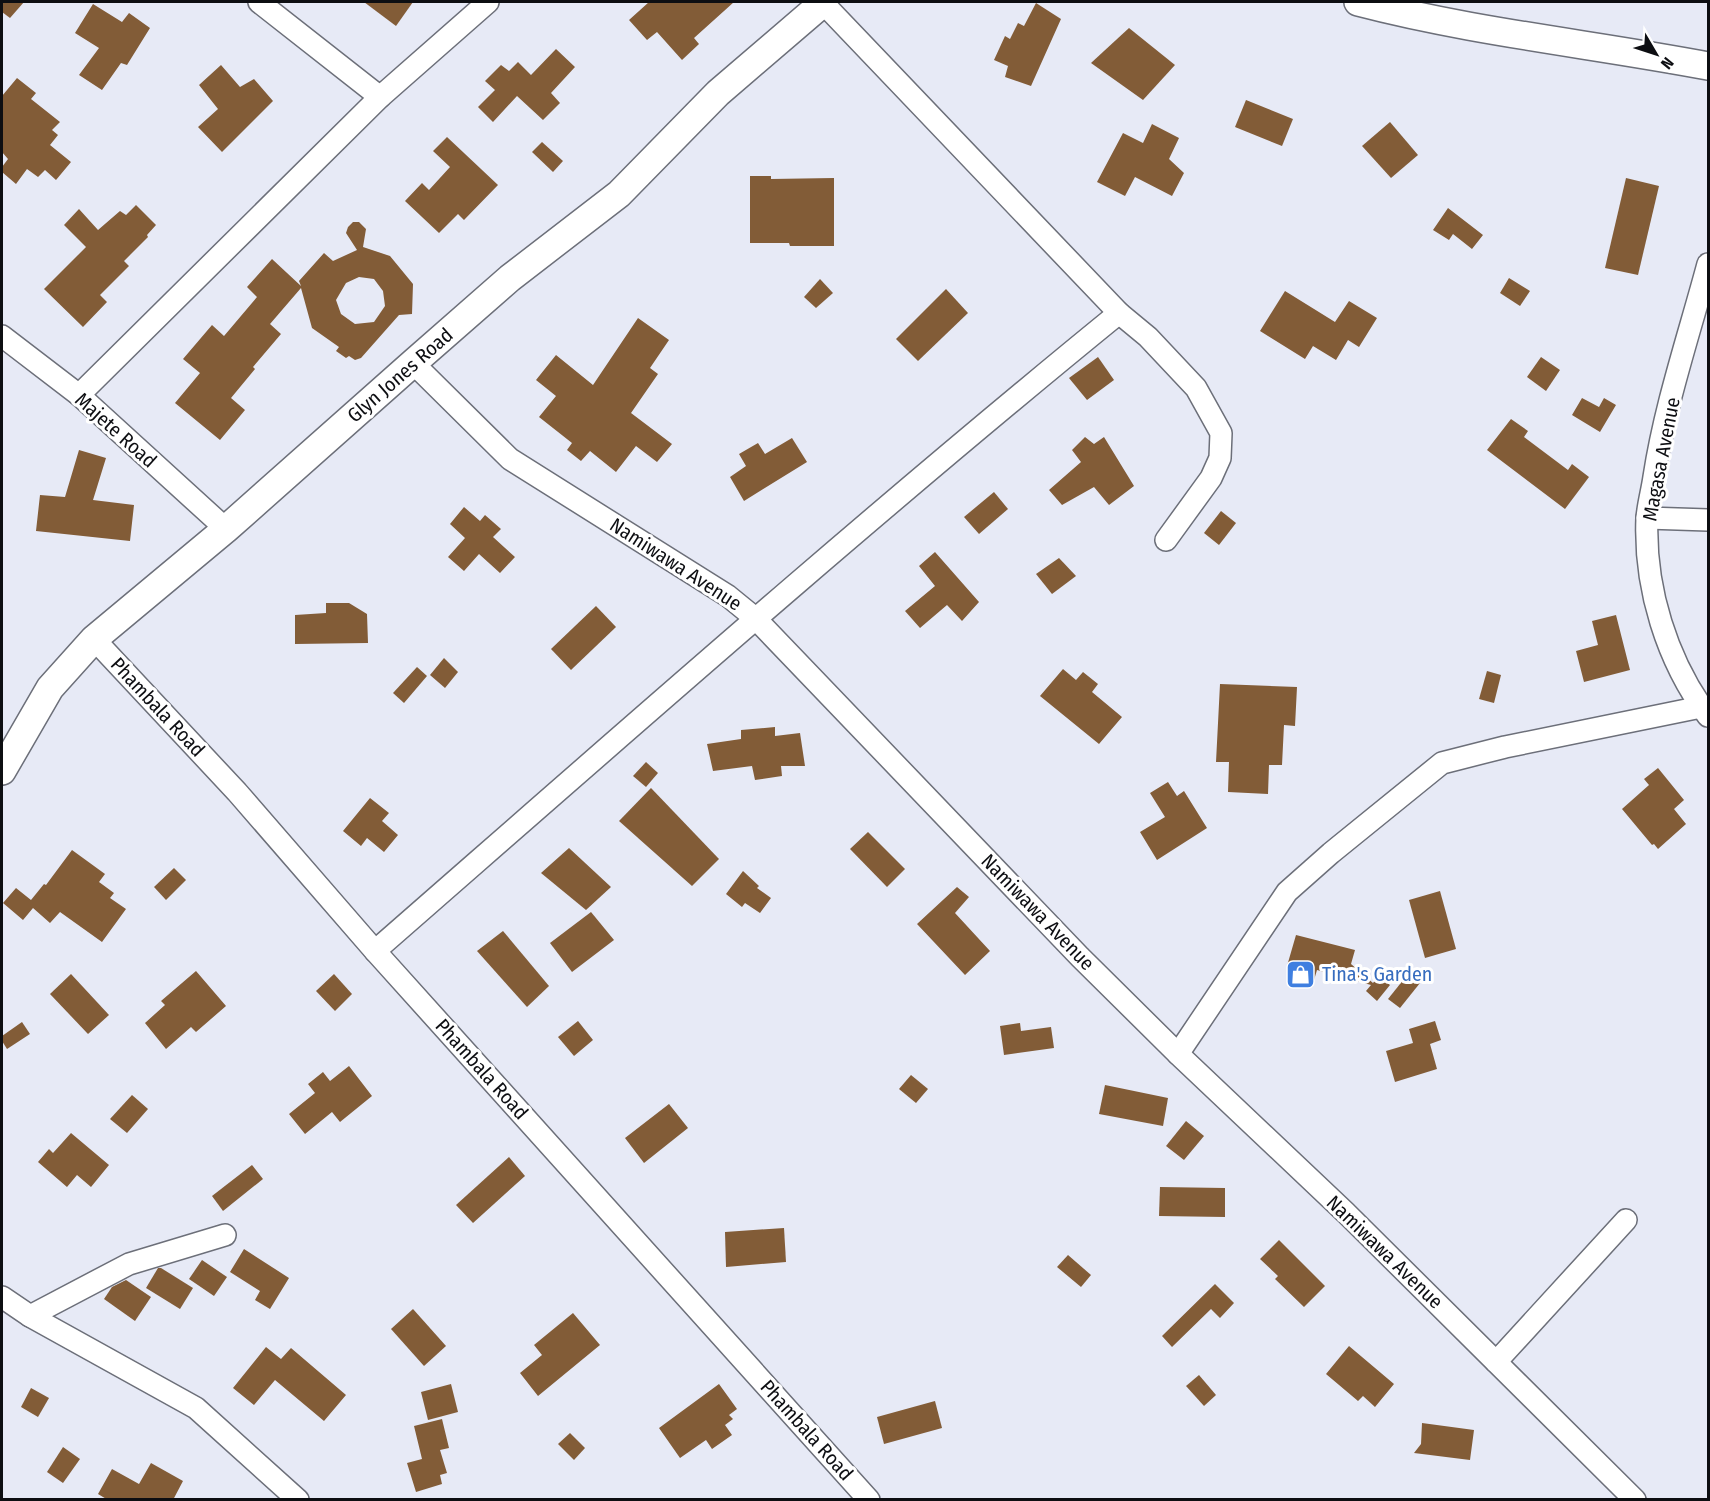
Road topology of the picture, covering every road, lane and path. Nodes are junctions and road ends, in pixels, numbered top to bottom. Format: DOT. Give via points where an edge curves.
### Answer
graph roads {
  1 [pos="260,2"];
  2 [pos="488,2"];
  3 [pos="823,2"];
  4 [pos="1358,2"];
  5 [pos="1708,66"];
  6 [pos="380,97"];
  7 [pos="1708,264"];
  8 [pos="1119,313"];
  9 [pos="2,336"];
  10 [pos="413,363"];
  11 [pos="79,395"];
  12 [pos="1647,518"];
  13 [pos="1708,520"];
  14 [pos="226,529"];
  15 [pos="1166,540"];
  16 [pos="755,618"];
  17 [pos="94,639"];
  18 [pos="1705,712"];
  19 [pos="2,771"];
  20 [pos="375,951"];
  21 [pos="1178,1054"];
  22 [pos="1626,1220"];
  23 [pos="225,1235"];
  24 [pos="2,1297"];
  25 [pos="30,1316"];
  26 [pos="1496,1362"];
  27 [pos="298,1500"];
  28 [pos="869,1500"];
  29 [pos="1635,1500"];
  1 -- 6 [label="street"];
  2 -- 6 [label="street"];
  3 -- 8 [label="street"];
  3 -- 10 [label="street, Glyn Jones Road" via="718,93 619,194 510,278"];
  4 -- 5 [label="street" via="1497,31"];
  6 -- 11 [label="street"];
  7 -- 12 [label="street, Magasa Avenue" via="1663,426"];
  8 -- 15 [label="street" via="1148,337 1196,388 1221,433 1220,458 1211,478"];
  8 -- 16 [label="street"];
  9 -- 11 [label="street, Majete Road"];
  10 -- 14 [label="street, Glyn Jones Road"];
  10 -- 16 [label="street, Namiwawa Avenue" via="510,459 729,596"];
  11 -- 14 [label="street, Majete Road"];
  12 -- 13 [label="street"];
  12 -- 18 [label="street, Magasa Avenue" via="1648,561 1663,630 1677,667"];
  14 -- 17 [label="street, Glyn Jones Road"];
  16 -- 20 [label="street"];
  16 -- 21 [label="street, Namiwawa Avenue"];
  17 -- 19 [label="street, Glyn Jones Road" via="50,688"];
  17 -- 20 [label="street, Phambala Road" via="237,792"];
  18 -- 21 [label="street" via="1505,747 1442,763 1287,892"];
  20 -- 28 [label="street, Phambala Road"];
  21 -- 26 [label="street, Namiwawa Avenue"];
  22 -- 26 [label="street"];
  23 -- 25 [label="street" via="129,1264"];
  24 -- 25 [label="street"];
  25 -- 27 [label="street" via="196,1408"];
  26 -- 29 [label="street, Namiwawa Avenue"];
}
